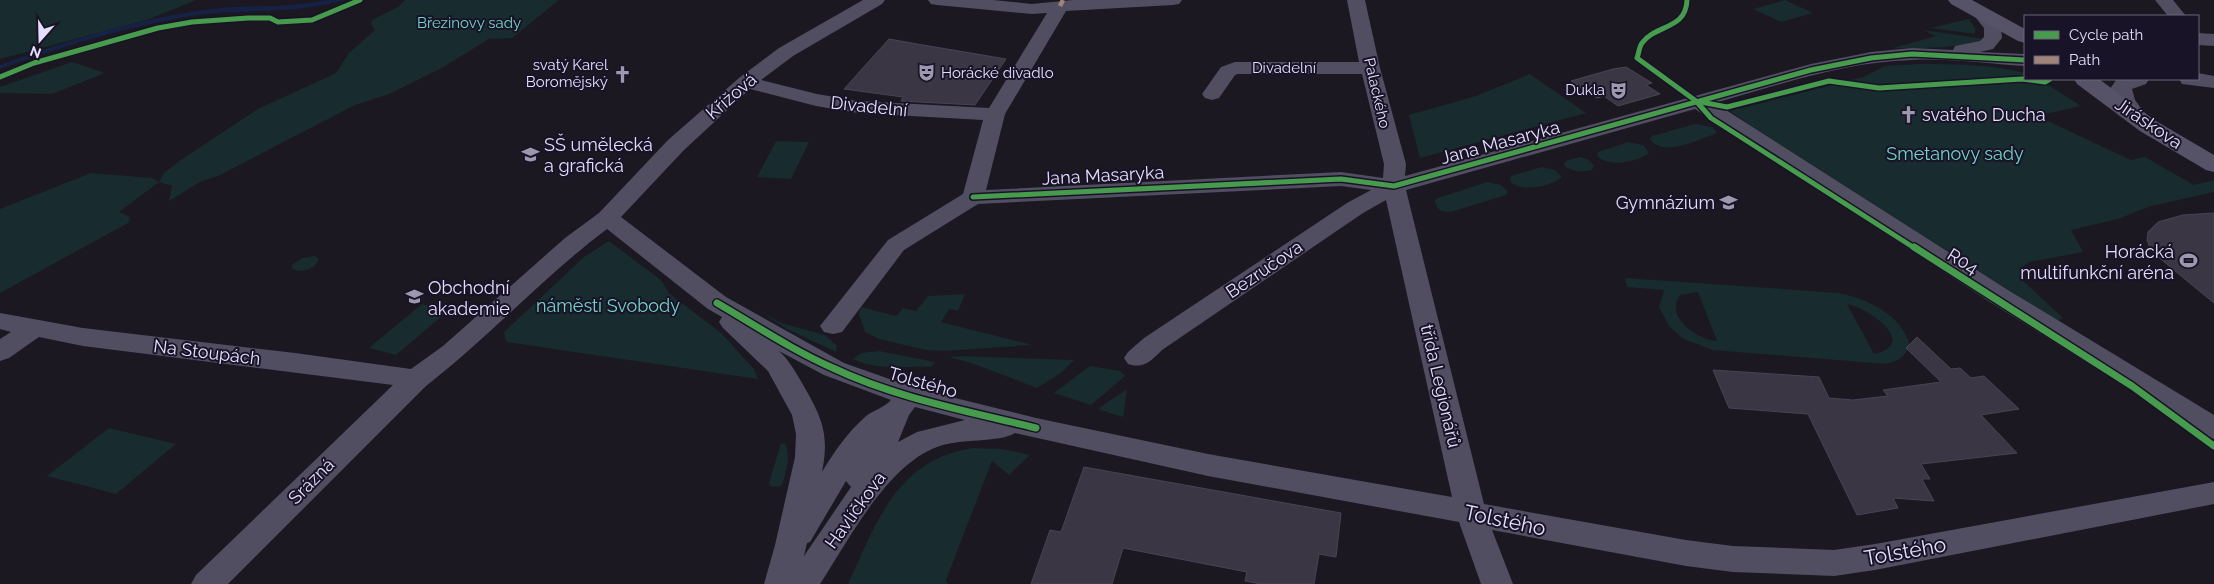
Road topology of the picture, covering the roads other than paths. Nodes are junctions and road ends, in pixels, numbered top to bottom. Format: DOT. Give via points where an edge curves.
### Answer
graph roads {
  1 [pos="876,0"];
  2 [pos="937,0"];
  3 [pos="1173,0"];
  4 [pos="1356,0"];
  5 [pos="1958,0"];
  6 [pos="2164,0"];
  7 [pos="1060,6"];
  8 [pos="1981,13"];
  9 [pos="2176,15"];
  10 [pos="2024,36"];
  11 [pos="2199,39"];
  12 [pos="2214,40"];
  13 [pos="1935,53"];
  14 [pos="2024,60"];
  15 [pos="1370,68"];
  16 [pos="2086,80"];
  17 [pos="2136,80"];
  18 [pos="2198,80"];
  19 [pos="746,82"];
  20 [pos="2214,82"];
  21 [pos="1212,94"];
  22 [pos="1696,101"];
  23 [pos="995,114"];
  24 [pos="2137,118"];
  25 [pos="2214,164"];
  26 [pos="1394,186"];
  27 [pos="974,197"];
  28 [pos="606,218"];
  29 [pos="717,303"];
  30 [pos="0,321"];
  31 [pos="833,326"];
  32 [pos="34,328"];
  33 [pos="0,352"];
  34 [pos="1137,358"];
  35 [pos="416,379"];
  36 [pos="902,404"];
  37 [pos="1036,428"];
  38 [pos="2214,429"];
  39 [pos="2214,493"];
  40 [pos="1473,514"];
  41 [pos="791,545"];
  42 [pos="810,573"];
  43 [pos="207,584"];
  44 [pos="780,584"];
  45 [pos="1497,584"];
  1 -- 19 [label="street, Křížová" via="786,52"];
  2 -- 7 [label="street" via="1032,10"];
  3 -- 7 [label="street"];
  4 -- 15 [label="street, Palackého"];
  5 -- 8 [label="main road"];
  6 -- 9 [label="street"];
  7 -- 23 [label="street"];
  8 -- 10 [label="main road"];
  8 -- 13 [label="street, Jana Masaryka" via="1993,28 1992,41 1974,48"];
  11 -- 12 [label="street"];
  13 -- 14 [label="street, Jana Masaryka"];
  13 -- 22 [label="street, Jana Masaryka" via="1871,58"];
  15 -- 21 [label="street, Divadelní" via="1235,68 1228,71"];
  15 -- 26 [label="street, Palackého" via="1395,164"];
  16 -- 24 [label="main road, Jiráskova"];
  17 -- 24 [label="street" via="2121,89 2124,101"];
  18 -- 20 [label="street"];
  19 -- 23 [label="street, Divadelní" via="858,107"];
  19 -- 28 [label="street, Křížová" via="676,145"];
  22 -- 26 [label="street, Jana Masaryka"];
  22 -- 38 [label="street" via="1999,296"];
  23 -- 27 [label="street"];
  24 -- 25 [label="main road, Jiráskova"];
  26 -- 27 [label="street, Jana Masaryka" via="1341,178"];
  26 -- 34 [label="street, Bezručova" via="1355,208"];
  26 -- 40 [label="street, třída Legionářů"];
  27 -- 31 [label="street" via="896,245"];
  28 -- 29 [label="street"];
  28 -- 35 [label="street" via="573,243 452,352"];
  29 -- 36 [label="street, Tolstého" via="806,355"];
  29 -- 41 [label="street, Havlíčkova" via="735,326 778,364 806,415 810,456"];
  30 -- 32 [label="street, Na Stoupách"];
  32 -- 33 [label="street"];
  32 -- 35 [label="street, Na Stoupách"];
  35 -- 43 [label="street, Srázná"];
  36 -- 37 [label="street, Tolstého"];
  36 -- 41 [label="street, Havlíčkova" via="876,423 852,448"];
  36 -- 42 [label="street, Havlíčkova"];
  37 -- 40 [label="street, Tolstého" via="1208,465"];
  37 -- 42 [label="street, Havlíčkova" via="957,431 927,439 910,448 870,484"];
  39 -- 40 [label="street, Tolstého" via="1834,563 1742,560 1686,553"];
  40 -- 45 [label="street, třída Legionářů"];
  41 -- 44 [label="street, Havlíčkova"];
}
